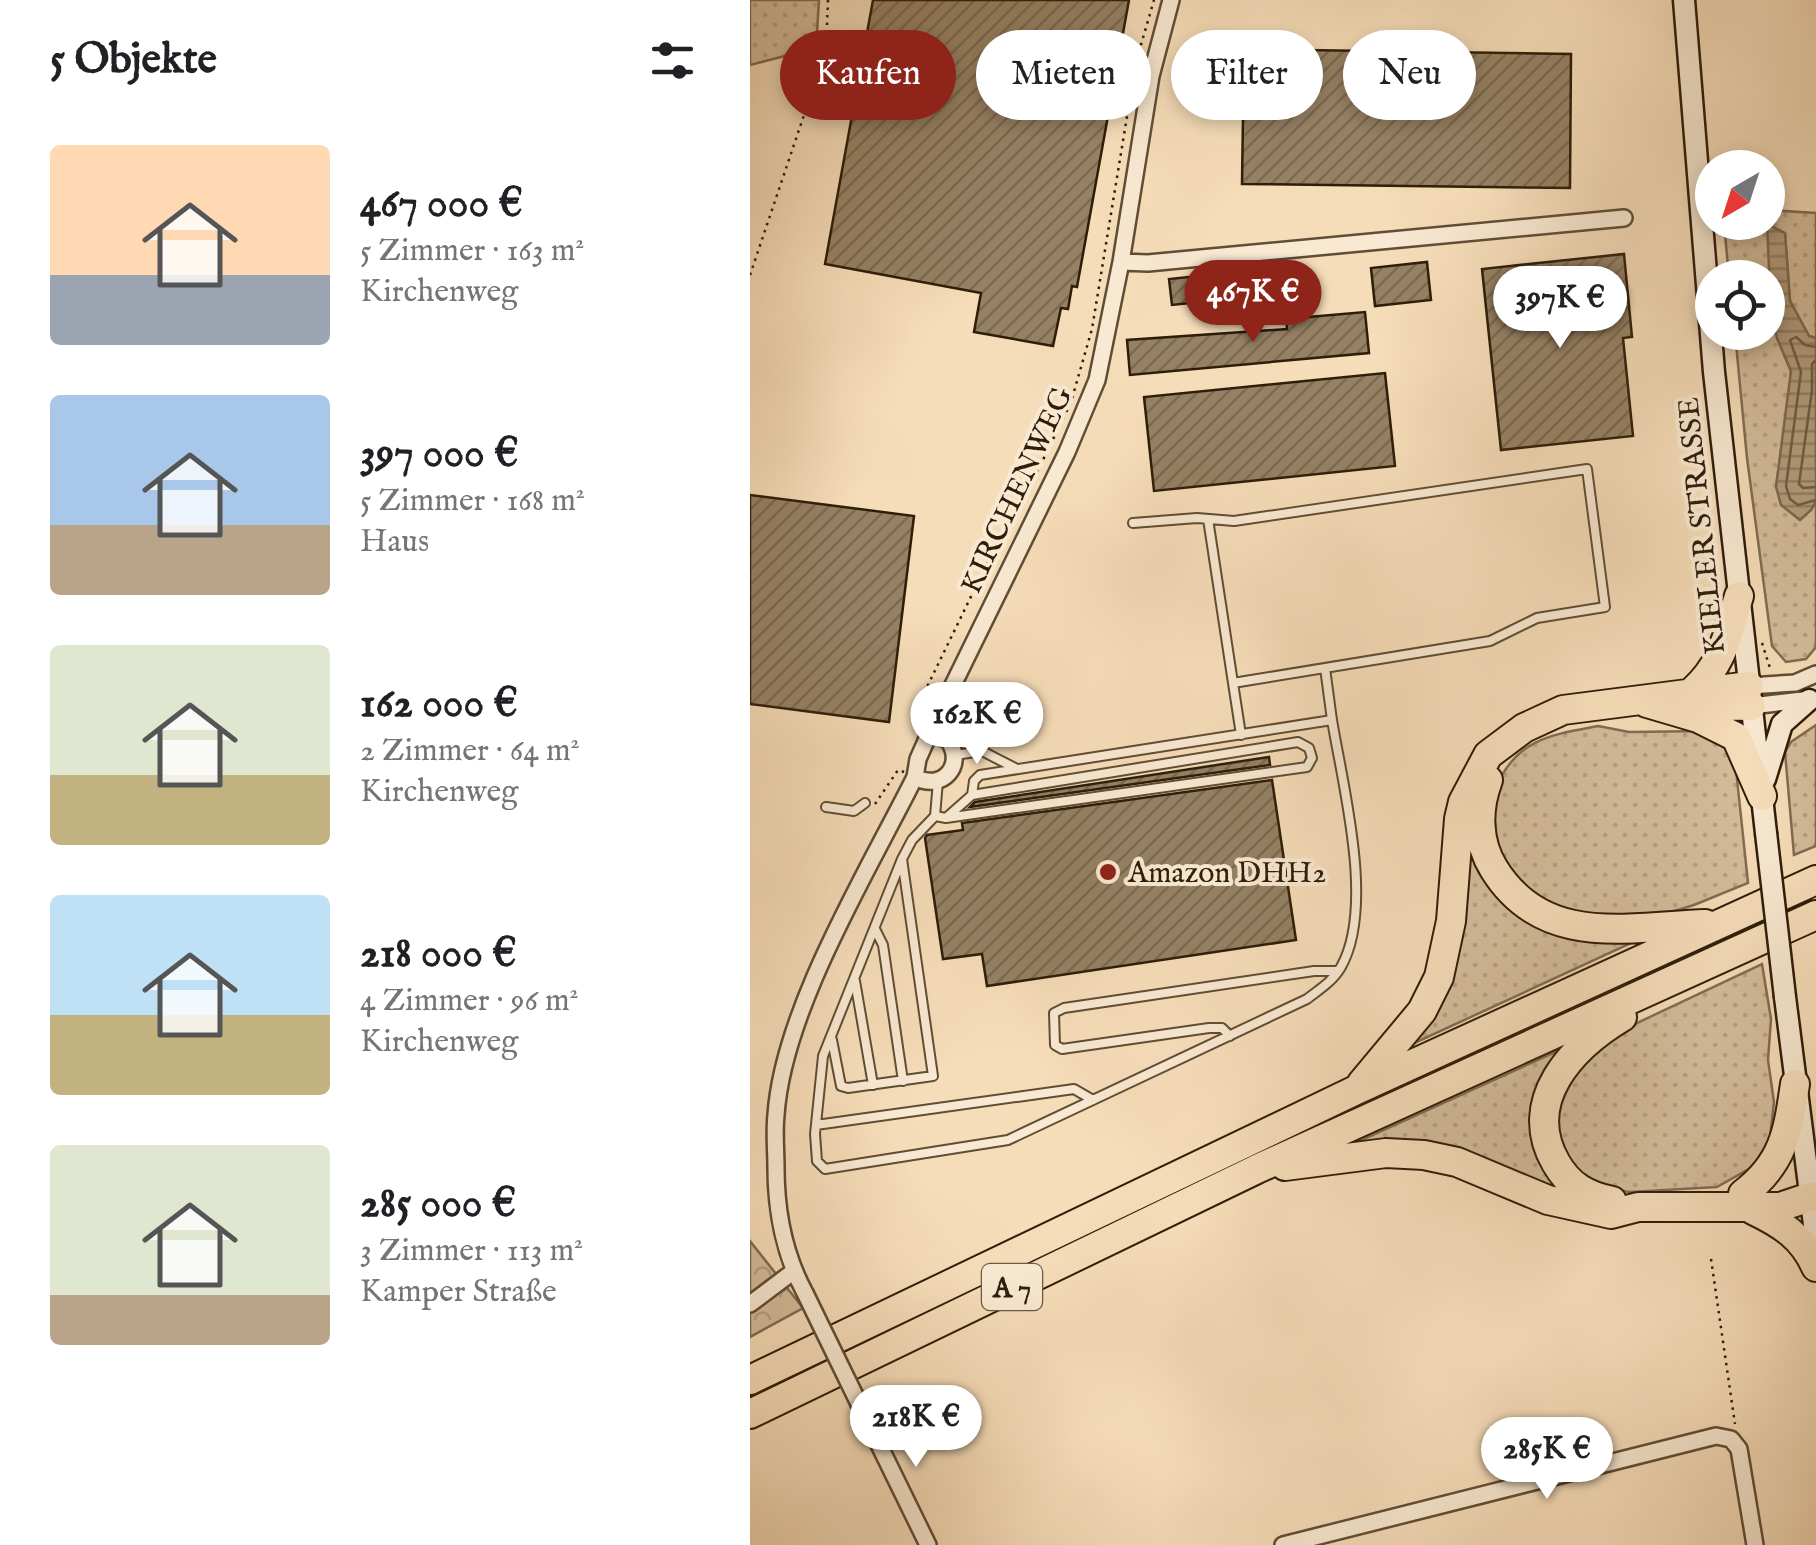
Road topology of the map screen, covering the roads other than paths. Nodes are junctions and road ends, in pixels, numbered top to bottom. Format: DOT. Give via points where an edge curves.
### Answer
graph roads {
  1 [pos="1171,0"];
  2 [pos="1684,0"];
  3 [pos="1624,218"];
  4 [pos="1122,262"];
  5 [pos="1208,519"];
  6 [pos="1133,523"];
  7 [pos="1739,596"];
  8 [pos="1325,668"];
  9 [pos="1816,674"];
  10 [pos="1233,683"];
  11 [pos="1693,691"];
  12 [pos="1750,696"];
  13 [pos="1812,698"];
  14 [pos="1640,702"];
  15 [pos="1332,720"];
  16 [pos="1241,735"];
  17 [pos="927,740"];
  18 [pos="1508,744"];
  19 [pos="955,754"];
  20 [pos="1017,769"];
  21 [pos="915,777"];
  22 [pos="938,781"];
  23 [pos="972,796"];
  24 [pos="1762,796"];
  25 [pos="866,803"];
  26 [pos="826,807"];
  27 [pos="935,816"];
  28 [pos="946,818"];
  29 [pos="902,859"];
  30 [pos="1816,880"];
  31 [pos="1816,914"];
  32 [pos="1717,924"];
  33 [pos="875,929"];
  34 [pos="1724,956"];
  35 [pos="1338,971"];
  36 [pos="855,979"];
  37 [pos="1230,1036"];
  38 [pos="831,1037"];
  39 [pos="903,1080"];
  40 [pos="1795,1084"];
  41 [pos="873,1085"];
  42 [pos="1356,1090"];
  43 [pos="1093,1100"];
  44 [pos="816,1124"];
  45 [pos="1257,1169"];
  46 [pos="1813,1196"];
  47 [pos="1745,1201"];
  48 [pos="1638,1207"];
  49 [pos="1816,1240"];
  50 [pos="1816,1267"];
  51 [pos="794,1272"];
  52 [pos="750,1304"];
  53 [pos="750,1380"];
  54 [pos="750,1414"];
  55 [pos="1343,1538"];
  56 [pos="928,1545"];
  57 [pos="1283,1545"];
  58 [pos="1755,1545"];
  1 -- 4 [label="street, KIRCHENWEG" via="1150,76"];
  2 -- 7 [label="main road, KIELER STRASSE"];
  3 -- 4 [label="street"];
  4 -- 17 [label="street, KIRCHENWEG" via="1086,411"];
  5 -- 6 [label="lane"];
  5 -- 8 [label="lane" via="1234,522 1587,468 1605,607 1537,618 1490,642"];
  5 -- 10 [label="lane"];
  7 -- 11 [label="highway" via="1712,674"];
  7 -- 12 [label="main road, KIELER STRASSE"];
  8 -- 10 [label="lane"];
  8 -- 15 [label="lane"];
  9 -- 12 [label="street"];
  10 -- 16 [label="lane"];
  11 -- 12 [label="highway"];
  11 -- 14 [label="highway"];
  12 -- 13 [label="street"];
  12 -- 14 [label="highway"];
  12 -- 24 [label="main road, KIELER STRASSE"];
  13 -- 24 [label="main road" via="1782,724"];
  14 -- 18 [label="highway" via="1563,710 1524,728"];
  14 -- 24 [label="highway" via="1736,737"];
  15 -- 16 [label="lane"];
  15 -- 35 [label="lane" via="1358,895"];
  16 -- 20 [label="lane"];
  17 -- 19 [label="street" via="948,740"];
  17 -- 21 [label="street, KIRCHENWEG"];
  18 -- 32 [label="highway" via="1479,812 1489,862 1518,900 1552,919 1594,929"];
  18 -- 42 [label="highway" via="1488,755 1463,802 1448,942 1433,993"];
  19 -- 20 [label="lane" via="982,751"];
  19 -- 22 [label="street" via="951,771"];
  20 -- 23 [label="lane" via="980,775"];
  21 -- 22 [label="street"];
  21 -- 51 [label="street, KIRCHENWEG" via="814,982 788,1052 776,1114 776,1199"];
  22 -- 27 [label="lane"];
  23 -- 28 [label="lane"];
  23 -- 28 [label="lane" via="1298,742 1310,748 1312,758 1307,766"];
  24 -- 40 [label="main road, KIELER STRASSE, bridge"];
  25 -- 26 [label="lane" via="854,811"];
  27 -- 28 [label="lane"];
  27 -- 29 [label="lane"];
  29 -- 33 [label="lane"];
  29 -- 39 [label="lane" via="933,1076"];
  30 -- 32 [label="highway, A 7"];
  31 -- 34 [label="highway, A 7"];
  32 -- 42 [label="highway, A 7"];
  33 -- 36 [label="lane"];
  33 -- 39 [label="lane"];
  34 -- 45 [label="highway, A 7"];
  34 -- 48 [label="highway" via="1594,1034 1569,1058 1544,1108 1550,1154 1562,1173 1585,1194"];
  35 -- 37 [label="lane" via="1307,999"];
  35 -- 37 [label="lane" via="1064,1008 1052,1018 1062,1049 1209,1028"];
  36 -- 38 [label="lane"];
  36 -- 41 [label="lane"];
  37 -- 43 [label="lane"];
  38 -- 41 [label="lane" via="841,1086"];
  38 -- 44 [label="lane"];
  39 -- 41 [label="lane"];
  40 -- 46 [label="main road, KIELER STRASSE"];
  40 -- 47 [label="highway" via="1778,1158"];
  42 -- 53 [label="highway, A 7"];
  43 -- 44 [label="lane" via="1074,1089"];
  43 -- 44 [label="lane" via="1008,1140 825,1168 817,1161"];
  45 -- 48 [label="highway" via="1386,1153 1424,1155 1580,1209 1611,1214"];
  45 -- 54 [label="highway, A 7"];
  46 -- 47 [label="highway" via="1786,1190"];
  46 -- 49 [label="main road, KIELER STRASSE"];
  47 -- 48 [label="highway"];
  47 -- 50 [label="highway" via="1796,1234"];
  51 -- 52 [label="street"];
  51 -- 56 [label="street, KIRCHENWEG, bridge"];
  55 -- 57 [label="street"];
  55 -- 58 [label="street" via="1716,1436 1739,1449"];
}
